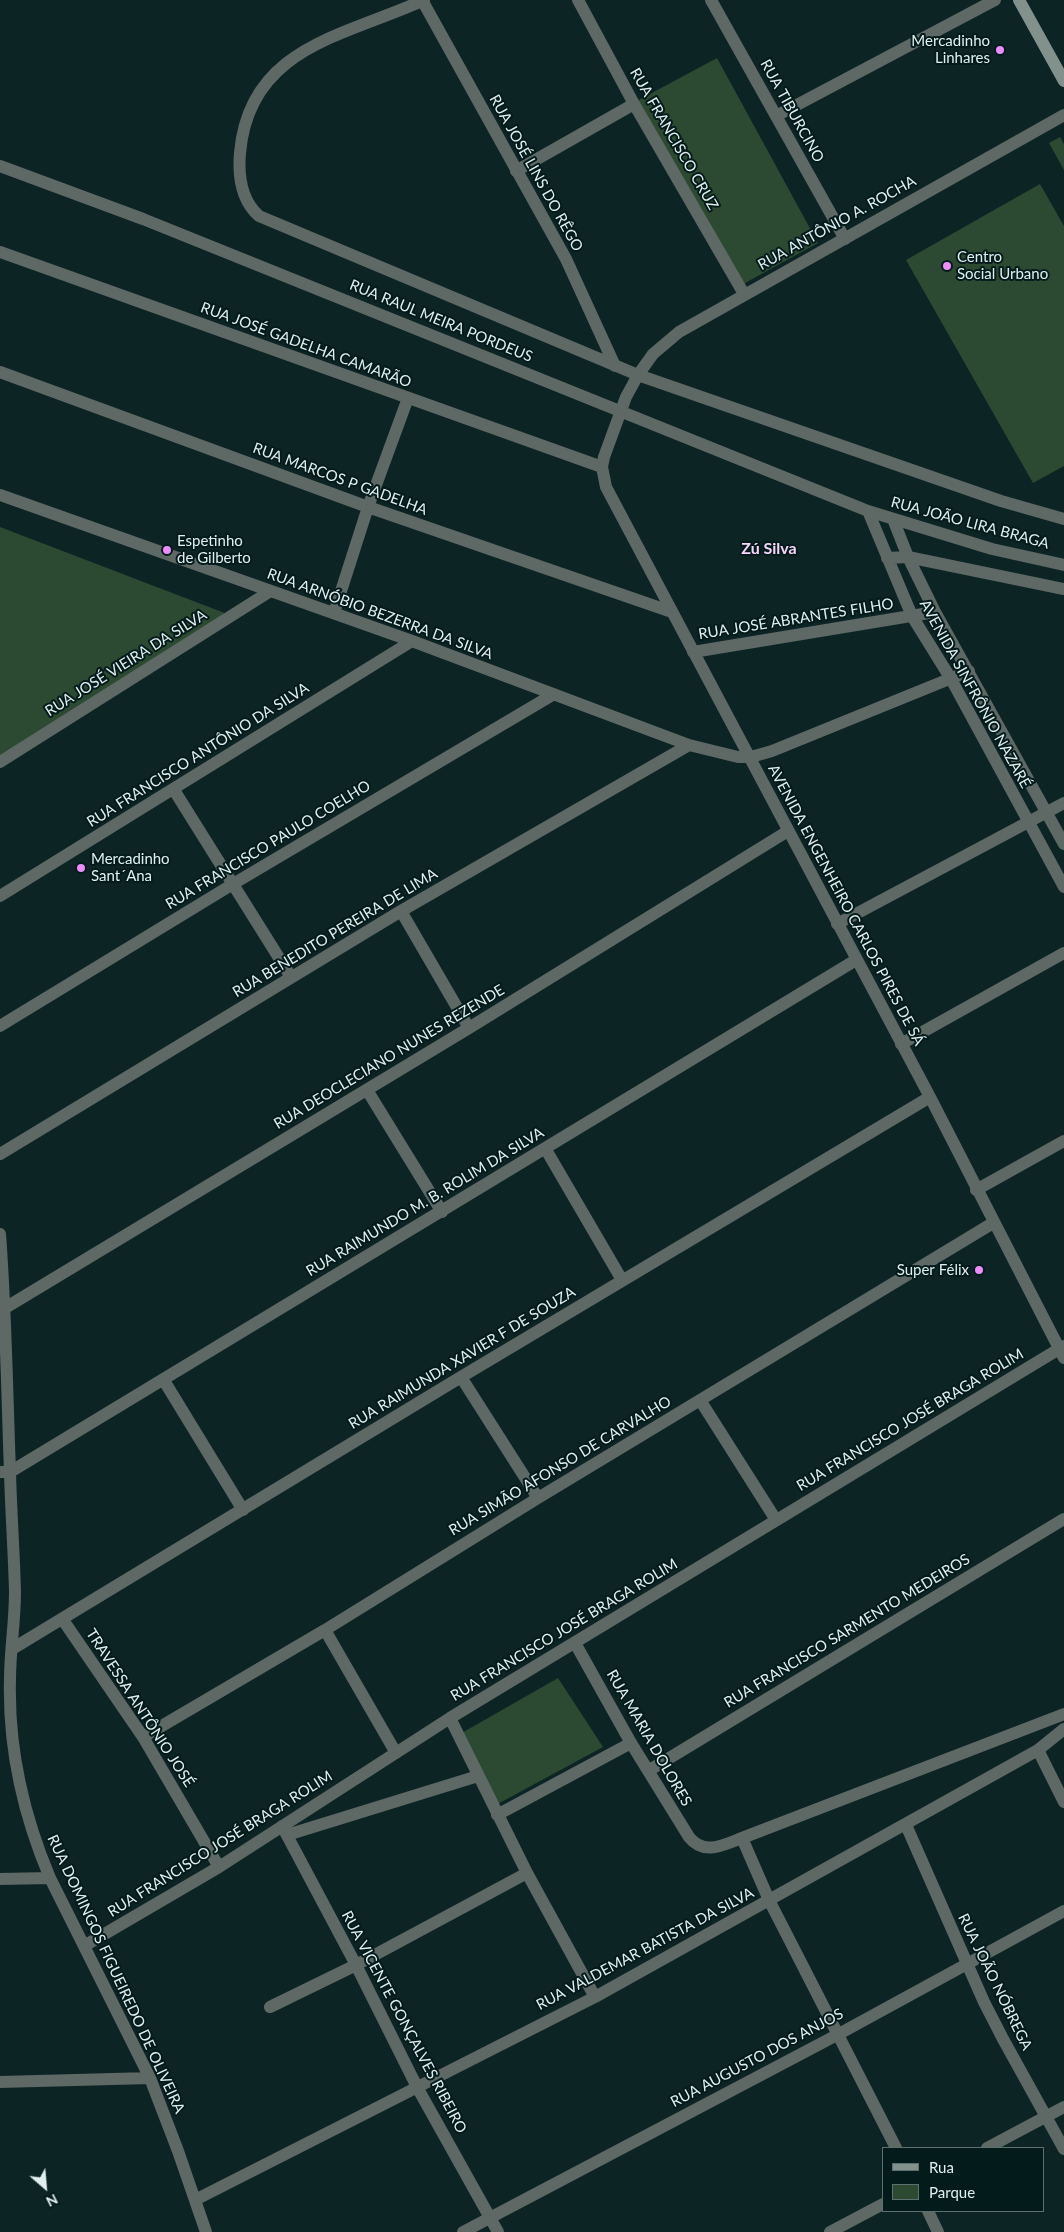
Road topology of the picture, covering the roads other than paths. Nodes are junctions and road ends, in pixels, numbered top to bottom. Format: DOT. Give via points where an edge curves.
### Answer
graph roads {
  1 [pos="422,0"];
  2 [pos="578,0"];
  3 [pos="712,0"];
  4 [pos="995,0"];
  5 [pos="1019,0"];
  6 [pos="1064,80"];
  7 [pos="634,104"];
  8 [pos="1064,115"];
  9 [pos="776,116"];
  10 [pos="0,166"];
  11 [pos="516,171"];
  12 [pos="845,239"];
  13 [pos="0,252"];
  14 [pos="744,294"];
  15 [pos="615,366"];
  16 [pos="0,372"];
  17 [pos="638,375"];
  18 [pos="408,398"];
  19 [pos="622,411"];
  20 [pos="602,467"];
  21 [pos="0,495"];
  22 [pos="368,507"];
  23 [pos="868,511"];
  24 [pos="893,519"];
  25 [pos="1064,519"];
  26 [pos="908,557"];
  27 [pos="887,558"];
  28 [pos="1064,565"];
  29 [pos="1064,589"];
  30 [pos="269,592"];
  31 [pos="672,612"];
  32 [pos="935,612"];
  33 [pos="334,613"];
  34 [pos="912,616"];
  35 [pos="412,641"];
  36 [pos="693,652"];
  37 [pos="969,671"];
  38 [pos="951,679"];
  39 [pos="554,694"];
  40 [pos="689,744"];
  41 [pos="751,757"];
  42 [pos="0,762"];
  43 [pos="174,790"];
  44 [pos="1064,803"];
  45 [pos="1046,812"];
  46 [pos="1027,822"];
  47 [pos="788,830"];
  48 [pos="1064,844"];
  49 [pos="233,884"];
  50 [pos="1064,887"];
  51 [pos="0,896"];
  52 [pos="401,912"];
  53 [pos="837,924"];
  54 [pos="1064,953"];
  55 [pos="856,960"];
  56 [pos="291,977"];
  57 [pos="0,1026"];
  58 [pos="469,1028"];
  59 [pos="901,1044"];
  60 [pos="366,1090"];
  61 [pos="930,1097"];
  62 [pos="1064,1141"];
  63 [pos="545,1148"];
  64 [pos="0,1154"];
  65 [pos="976,1190"];
  66 [pos="442,1212"];
  67 [pos="993,1223"];
  68 [pos="0,1234"];
  69 [pos="622,1280"];
  70 [pos="3,1308"];
  71 [pos="1062,1351"];
  72 [pos="461,1377"];
  73 [pos="163,1379"];
  74 [pos="700,1400"];
  75 [pos="5,1472"];
  76 [pos="538,1498"];
  77 [pos="242,1510"];
  78 [pos="1064,1519"];
  79 [pos="776,1520"];
  80 [pos="63,1620"];
  81 [pos="325,1630"];
  82 [pos="575,1642"];
  83 [pos="12,1649"];
  84 [pos="5,1679"];
  85 [pos="1064,1714"];
  86 [pos="450,1718"];
  87 [pos="1064,1730"];
  88 [pos="143,1737"];
  89 [pos="631,1743"];
  90 [pos="1038,1750"];
  91 [pos="396,1753"];
  92 [pos="648,1771"];
  93 [pos="478,1776"];
  94 [pos="1064,1802"];
  95 [pos="497,1815"];
  96 [pos="906,1825"];
  97 [pos="285,1830"];
  98 [pos="742,1838"];
  99 [pos="219,1867"];
  100 [pos="527,1873"];
  101 [pos="50,1878"];
  102 [pos="0,1879"];
  103 [pos="769,1900"];
  104 [pos="1064,1911"];
  105 [pos="84,1946"];
  106 [pos="967,1964"];
  107 [pos="356,1965"];
  108 [pos="594,1997"];
  109 [pos="270,2007"];
  110 [pos="837,2035"];
  111 [pos="150,2078"];
  112 [pos="0,2082"];
  113 [pos="416,2087"];
  114 [pos="1064,2107"];
  115 [pos="1047,2117"];
  116 [pos="895,2147"];
  117 [pos="989,2147"];
  118 [pos="1064,2150"];
  119 [pos="195,2200"];
  120 [pos="882,2205"];
  121 [pos="928,2212"];
  122 [pos="490,2217"];
  123 [pos="206,2232"];
  124 [pos="463,2232"];
  125 [pos="498,2232"];
  126 [pos="830,2232"];
  127 [pos="938,2232"];
  1 -- 11 [label="street, RUA JOSÉ LINS DO RÊGO"];
  1 -- 15 [label="street" via="303,51 263,87 249,110 242,137 239,166 246,200 251,209 272,222"];
  2 -- 7 [label="street, RUA FRANCISCO CRUZ"];
  3 -- 9 [label="street, RUA TIBURCINO"];
  4 -- 9 [label="street"];
  5 -- 6 [label="main road"];
  7 -- 11 [label="street"];
  7 -- 14 [label="street, RUA FRANCISCO CRUZ"];
  8 -- 12 [label="street, RUA ANTÔNIO A. ROCHA"];
  9 -- 12 [label="street, RUA TIBURCINO"];
  10 -- 19 [label="street, RUA RAUL MEIRA PORDEUS" via="142,219"];
  11 -- 15 [label="street, RUA JOSÉ LINS DO RÊGO" via="566,259"];
  12 -- 14 [label="street, RUA ANTÔNIO A. ROCHA"];
  13 -- 18 [label="street, RUA JOSÉ GADELHA CAMARÃO"];
  14 -- 17 [label="street, RUA ANTÔNIO A. ROCHA" via="679,332 653,354"];
  15 -- 17 [label="street"];
  16 -- 22 [label="street, RUA MARCOS P GADELHA"];
  17 -- 19 [label="street, RUA ANTÔNIO A. ROCHA"];
  17 -- 25 [label="street" via="1001,501"];
  18 -- 20 [label="street, RUA JOSÉ GADELHA CAMARÃO"];
  18 -- 22 [label="street"];
  19 -- 20 [label="street, RUA ANTÔNIO A. ROCHA"];
  19 -- 23 [label="street, RUA RAUL MEIRA PORDEUS"];
  20 -- 31 [label="street, AVENIDA ENGENHEIRO CARLOS PIRES DE SÁ" via="606,487"];
  21 -- 30 [label="street, RUA ARNÓBIO BEZERRA DA SILVA"];
  22 -- 31 [label="street, RUA MARCOS P GADELHA"];
  22 -- 33 [label="street"];
  23 -- 24 [label="street, RUA JOÃO LIRA BRAGA"];
  23 -- 27 [label="street, AVENIDA SINFRÔNIO NAZARÉ"];
  24 -- 26 [label="street, AVENIDA SINFRÔNIO NAZARÉ"];
  24 -- 28 [label="street, RUA JOÃO LIRA BRAGA" via="992,549"];
  26 -- 27 [label="street"];
  26 -- 29 [label="street"];
  26 -- 32 [label="street, AVENIDA SINFRÔNIO NAZARÉ"];
  27 -- 34 [label="street, AVENIDA SINFRÔNIO NAZARÉ"];
  30 -- 33 [label="street, RUA ARNÓBIO BEZERRA DA SILVA"];
  30 -- 42 [label="street, RUA JOSÉ VIEIRA DA SILVA"];
  31 -- 36 [label="street, AVENIDA ENGENHEIRO CARLOS PIRES DE SÁ"];
  32 -- 34 [label="street, RUA JOSÉ ABRANTES FILHO"];
  32 -- 37 [label="street, AVENIDA SINFRÔNIO NAZARÉ"];
  33 -- 35 [label="street, RUA ARNÓBIO BEZERRA DA SILVA"];
  34 -- 36 [label="street, RUA JOSÉ ABRANTES FILHO"];
  34 -- 38 [label="street, AVENIDA SINFRÔNIO NAZARÉ"];
  35 -- 39 [label="street, RUA ARNÓBIO BEZERRA DA SILVA"];
  35 -- 43 [label="street, RUA FRANCISCO ANTÔNIO DA SILVA"];
  36 -- 41 [label="street, AVENIDA ENGENHEIRO CARLOS PIRES DE SÁ"];
  37 -- 38 [label="street"];
  37 -- 45 [label="street, AVENIDA SINFRÔNIO NAZARÉ"];
  38 -- 41 [label="street" via="772,752"];
  38 -- 46 [label="street, AVENIDA SINFRÔNIO NAZARÉ"];
  39 -- 40 [label="street, RUA ARNÓBIO BEZERRA DA SILVA"];
  39 -- 49 [label="street, RUA FRANCISCO PAULO COELHO"];
  40 -- 41 [label="street, RUA ARNÓBIO BEZERRA DA SILVA" via="738,757"];
  40 -- 52 [label="street, RUA BENEDITO PEREIRA DE LIMA"];
  41 -- 47 [label="street, AVENIDA ENGENHEIRO CARLOS PIRES DE SÁ"];
  43 -- 49 [label="street"];
  43 -- 51 [label="street, RUA FRANCISCO ANTÔNIO DA SILVA"];
  44 -- 45 [label="street"];
  45 -- 46 [label="street"];
  45 -- 48 [label="street, AVENIDA SINFRÔNIO NAZARÉ"];
  46 -- 50 [label="street, AVENIDA SINFRÔNIO NAZARÉ"];
  46 -- 53 [label="street"];
  47 -- 53 [label="street, AVENIDA ENGENHEIRO CARLOS PIRES DE SÁ"];
  47 -- 58 [label="street, RUA DEOCLECIANO NUNES REZENDE"];
  49 -- 56 [label="street"];
  49 -- 57 [label="street, RUA FRANCISCO PAULO COELHO"];
  52 -- 56 [label="street, RUA BENEDITO PEREIRA DE LIMA"];
  52 -- 58 [label="street"];
  53 -- 55 [label="street, AVENIDA ENGENHEIRO CARLOS PIRES DE SÁ"];
  54 -- 59 [label="street"];
  55 -- 59 [label="street, AVENIDA ENGENHEIRO CARLOS PIRES DE SÁ"];
  55 -- 63 [label="street, RUA RAIMUNDO M. B. ROLIM DA SILVA"];
  56 -- 64 [label="street, RUA BENEDITO PEREIRA DE LIMA"];
  58 -- 60 [label="street, RUA DEOCLECIANO NUNES REZENDE"];
  59 -- 61 [label="street, AVENIDA ENGENHEIRO CARLOS PIRES DE SÁ"];
  60 -- 66 [label="street"];
  60 -- 70 [label="street, RUA DEOCLECIANO NUNES REZENDE"];
  61 -- 65 [label="street, AVENIDA ENGENHEIRO CARLOS PIRES DE SÁ"];
  61 -- 69 [label="street, RUA RAIMUNDA XAVIER F DE SOUZA"];
  62 -- 65 [label="street"];
  63 -- 66 [label="street, RUA RAIMUNDO M. B. ROLIM DA SILVA"];
  63 -- 69 [label="street"];
  65 -- 67 [label="street, AVENIDA ENGENHEIRO CARLOS PIRES DE SÁ"];
  66 -- 73 [label="street, RUA RAIMUNDO M. B. ROLIM DA SILVA"];
  67 -- 71 [label="street, AVENIDA ENGENHEIRO CARLOS PIRES DE SÁ"];
  67 -- 74 [label="street, RUA SIMÃO AFONSO DE CARVALHO"];
  68 -- 70 [label="street, RUA DOMINGOS FIGUEIREDO DE OLIVEIRA"];
  69 -- 72 [label="street, RUA RAIMUNDA XAVIER F DE SOUZA"];
  70 -- 75 [label="street, RUA DOMINGOS FIGUEIREDO DE OLIVEIRA"];
  71 -- 79 [label="street, RUA FRANCISCO JOSÉ BRAGA ROLIM"];
  72 -- 76 [label="street"];
  72 -- 77 [label="street, RUA RAIMUNDA XAVIER F DE SOUZA"];
  73 -- 75 [label="street, RUA RAIMUNDO M. B. ROLIM DA SILVA"];
  73 -- 77 [label="street"];
  74 -- 76 [label="street, RUA SIMÃO AFONSO DE CARVALHO"];
  74 -- 79 [label="street"];
  75 -- 83 [label="street, RUA DOMINGOS FIGUEIREDO DE OLIVEIRA" via="15,1594"];
  76 -- 81 [label="street, RUA SIMÃO AFONSO DE CARVALHO"];
  77 -- 80 [label="street, RUA RAIMUNDA XAVIER F DE SOUZA"];
  78 -- 92 [label="street, RUA FRANCISCO SARMENTO MEDEIROS"];
  79 -- 82 [label="street, RUA FRANCISCO JOSÉ BRAGA ROLIM"];
  80 -- 83 [label="street, RUA RAIMUNDA XAVIER F DE SOUZA"];
  80 -- 88 [label="street, TRAVESSA ANTÔNIO JOSÉ"];
  81 -- 88 [label="street, RUA SIMÃO AFONSO DE CARVALHO"];
  81 -- 91 [label="street"];
  82 -- 86 [label="street, RUA FRANCISCO JOSÉ BRAGA ROLIM"];
  82 -- 89 [label="street, RUA MARIA DOLORES"];
  83 -- 84 [label="street, RUA DOMINGOS FIGUEIREDO DE OLIVEIRA"];
  84 -- 101 [label="street, RUA DOMINGOS FIGUEIREDO DE OLIVEIRA" via="26,1815"];
  85 -- 98 [label="street"];
  86 -- 91 [label="street, RUA FRANCISCO JOSÉ BRAGA ROLIM"];
  86 -- 93 [label="street"];
  87 -- 90 [label="street"];
  88 -- 99 [label="street, TRAVESSA ANTÔNIO JOSÉ"];
  89 -- 92 [label="street, RUA MARIA DOLORES"];
  89 -- 95 [label="street"];
  90 -- 94 [label="street"];
  90 -- 96 [label="street"];
  91 -- 97 [label="street, RUA FRANCISCO JOSÉ BRAGA ROLIM"];
  92 -- 98 [label="street, RUA MARIA DOLORES" via="698,1847 712,1848"];
  93 -- 95 [label="street"];
  93 -- 97 [label="street"];
  95 -- 100 [label="street"];
  96 -- 103 [label="street"];
  96 -- 106 [label="street, RUA JOÃO NÓBREGA"];
  97 -- 99 [label="street, RUA FRANCISCO JOSÉ BRAGA ROLIM"];
  97 -- 107 [label="street, RUA VICENTE GONÇALVES RIBEIRO"];
  98 -- 103 [label="street, RUA VALDEMAR BATISTA DA SILVA"];
  99 -- 105 [label="street, RUA FRANCISCO JOSÉ BRAGA ROLIM"];
  100 -- 107 [label="street"];
  100 -- 108 [label="street"];
  101 -- 102 [label="street"];
  101 -- 105 [label="street, RUA DOMINGOS FIGUEIREDO DE OLIVEIRA"];
  103 -- 108 [label="street, RUA VALDEMAR BATISTA DA SILVA"];
  103 -- 110 [label="street"];
  104 -- 106 [label="street, RUA AUGUSTO DOS ANJOS"];
  105 -- 111 [label="street, RUA DOMINGOS FIGUEIREDO DE OLIVEIRA"];
  106 -- 110 [label="street, RUA AUGUSTO DOS ANJOS"];
  106 -- 115 [label="street, RUA JOÃO NÓBREGA" via="1003,2039"];
  107 -- 109 [label="street"];
  107 -- 113 [label="street, RUA VICENTE GONÇALVES RIBEIRO"];
  108 -- 113 [label="street, RUA VALDEMAR BATISTA DA SILVA"];
  110 -- 116 [label="street"];
  110 -- 122 [label="street, RUA AUGUSTO DOS ANJOS"];
  111 -- 112 [label="street"];
  111 -- 119 [label="street, RUA DOMINGOS FIGUEIREDO DE OLIVEIRA"];
  113 -- 119 [label="street, RUA VALDEMAR BATISTA DA SILVA"];
  113 -- 122 [label="street, RUA VICENTE GONÇALVES RIBEIRO"];
  114 -- 115 [label="street"];
  115 -- 117 [label="street"];
  115 -- 118 [label="street, RUA JOÃO NÓBREGA"];
  119 -- 123 [label="street, RUA DOMINGOS FIGUEIREDO DE OLIVEIRA"];
  120 -- 126 [label="street"];
  121 -- 127 [label="street"];
  122 -- 124 [label="street, RUA AUGUSTO DOS ANJOS"];
  122 -- 125 [label="street, RUA VICENTE GONÇALVES RIBEIRO"];
}
